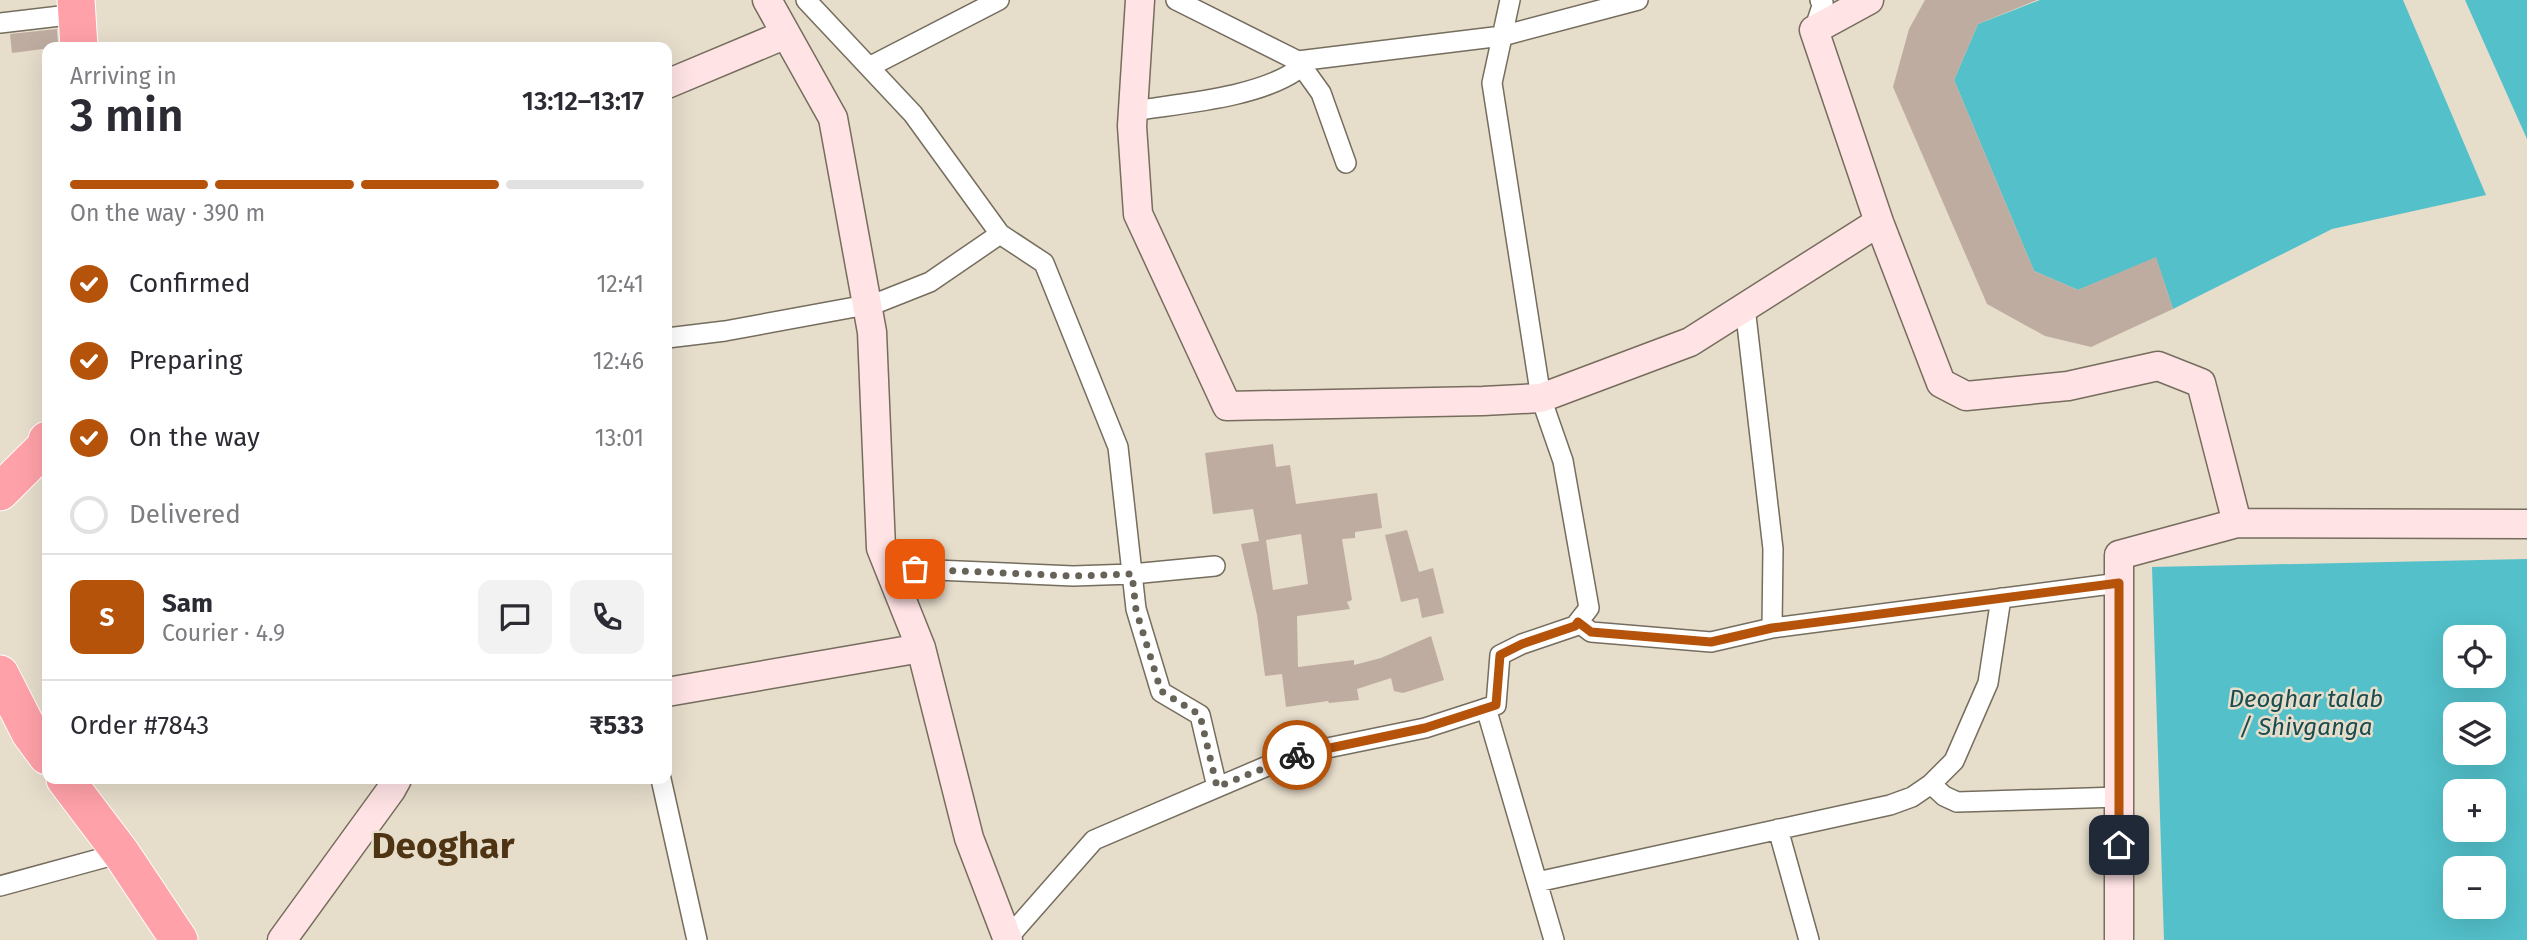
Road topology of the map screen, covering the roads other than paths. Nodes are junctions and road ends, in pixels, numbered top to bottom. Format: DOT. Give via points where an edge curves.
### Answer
graph roads {
  1 [pos="766,0"];
  2 [pos="806,0"];
  3 [pos="999,0"];
  4 [pos="1140,0"];
  5 [pos="1176,0"];
  6 [pos="1510,0"];
  7 [pos="1638,0"];
  8 [pos="1820,0"];
  9 [pos="1869,0"];
  10 [pos="77,21"];
  11 [pos="0,23"];
  12 [pos="1814,30"];
  13 [pos="784,35"];
  14 [pos="1502,36"];
  15 [pos="1298,61"];
  16 [pos="869,67"];
  17 [pos="672,82"];
  18 [pos="1133,111"];
  19 [pos="1346,163"];
  20 [pos="1879,222"];
  21 [pos="1000,234"];
  22 [pos="867,304"];
  23 [pos="1745,307"];
  24 [pos="672,337"];
  25 [pos="1541,398"];
  26 [pos="42,449"];
  27 [pos="0,492"];
  28 [pos="2237,523"];
  29 [pos="2527,524"];
  30 [pos="1215,566"];
  31 [pos="889,568"];
  32 [pos="1132,574"];
  33 [pos="2119,583"];
  34 [pos="2001,598"];
  35 [pos="1578,622"];
  36 [pos="1772,628"];
  37 [pos="921,648"];
  38 [pos="0,674"];
  39 [pos="672,691"];
  40 [pos="1486,708"];
  41 [pos="31,736"];
  42 [pos="69,784"];
  43 [pos="394,784"];
  44 [pos="661,784"];
  45 [pos="1931,784"];
  46 [pos="1217,787"];
  47 [pos="2119,797"];
  48 [pos="1778,830"];
  49 [pos="121,853"];
  50 [pos="1537,882"];
  51 [pos="0,886"];
  52 [pos="1007,939"];
  53 [pos="179,940"];
  54 [pos="282,940"];
  55 [pos="697,940"];
  56 [pos="1554,940"];
  57 [pos="1809,940"];
  58 [pos="2119,940"];
  1 -- 13 [label="street"];
  2 -- 16 [label="street"];
  3 -- 16 [label="street"];
  4 -- 18 [label="street"];
  5 -- 15 [label="street"];
  6 -- 14 [label="street"];
  7 -- 14 [label="street"];
  8 -- 12 [label="street" via="1823,3"];
  9 -- 12 [label="street"];
  10 -- 11 [label="street"];
  12 -- 20 [label="street"];
  13 -- 17 [label="street"];
  13 -- 22 [label="street" via="833,118"];
  14 -- 15 [label="street"];
  14 -- 25 [label="street" via="1492,83"];
  15 -- 18 [label="street" via="1297,70 1285,78 1230,95"];
  15 -- 19 [label="street" via="1321,93"];
  16 -- 21 [label="street" via="913,114"];
  18 -- 25 [label="street" via="1138,214 1227,406"];
  20 -- 23 [label="street"];
  20 -- 28 [label="street" via="1941,383 1966,396 2068,386 2158,366 2201,383"];
  21 -- 22 [label="street" via="930,282"];
  21 -- 32 [label="street" via="1044,263 1118,446"];
  22 -- 24 [label="street"];
  22 -- 31 [label="street" via="881,548"];
  23 -- 25 [label="street" via="1690,342"];
  23 -- 36 [label="street" via="1773,549"];
  25 -- 35 [label="street" via="1563,461 1589,608"];
  26 -- 27 [label="highway"];
  28 -- 29 [label="street"];
  28 -- 33 [label="street" via="2119,555"];
  30 -- 32 [label="street"];
  31 -- 32 [label="street"];
  31 -- 37 [label="street"];
  32 -- 46 [label="street" via="1136,610 1161,691 1200,715"];
  33 -- 34 [label="street"];
  33 -- 47 [label="street"];
  34 -- 36 [label="street"];
  34 -- 45 [label="street" via="1988,682 1954,761"];
  35 -- 36 [label="street" via="1591,632 1711,642"];
  35 -- 40 [label="street" via="1500,655 1496,705"];
  37 -- 39 [label="street"];
  37 -- 52 [label="street" via="969,838"];
  38 -- 41 [label="highway"];
  40 -- 46 [label="street" via="1425,728 1293,755"];
  40 -- 50 [label="street"];
  42 -- 49 [label="highway"];
  43 -- 54 [label="street"];
  44 -- 55 [label="street"];
  45 -- 47 [label="street" via="1957,802"];
  45 -- 48 [label="street" via="1890,805"];
  46 -- 52 [label="street" via="1094,840"];
  47 -- 58 [label="street"];
  48 -- 50 [label="street"];
  48 -- 57 [label="street"];
  49 -- 51 [label="street"];
  49 -- 53 [label="highway"];
  50 -- 56 [label="street"];
}
